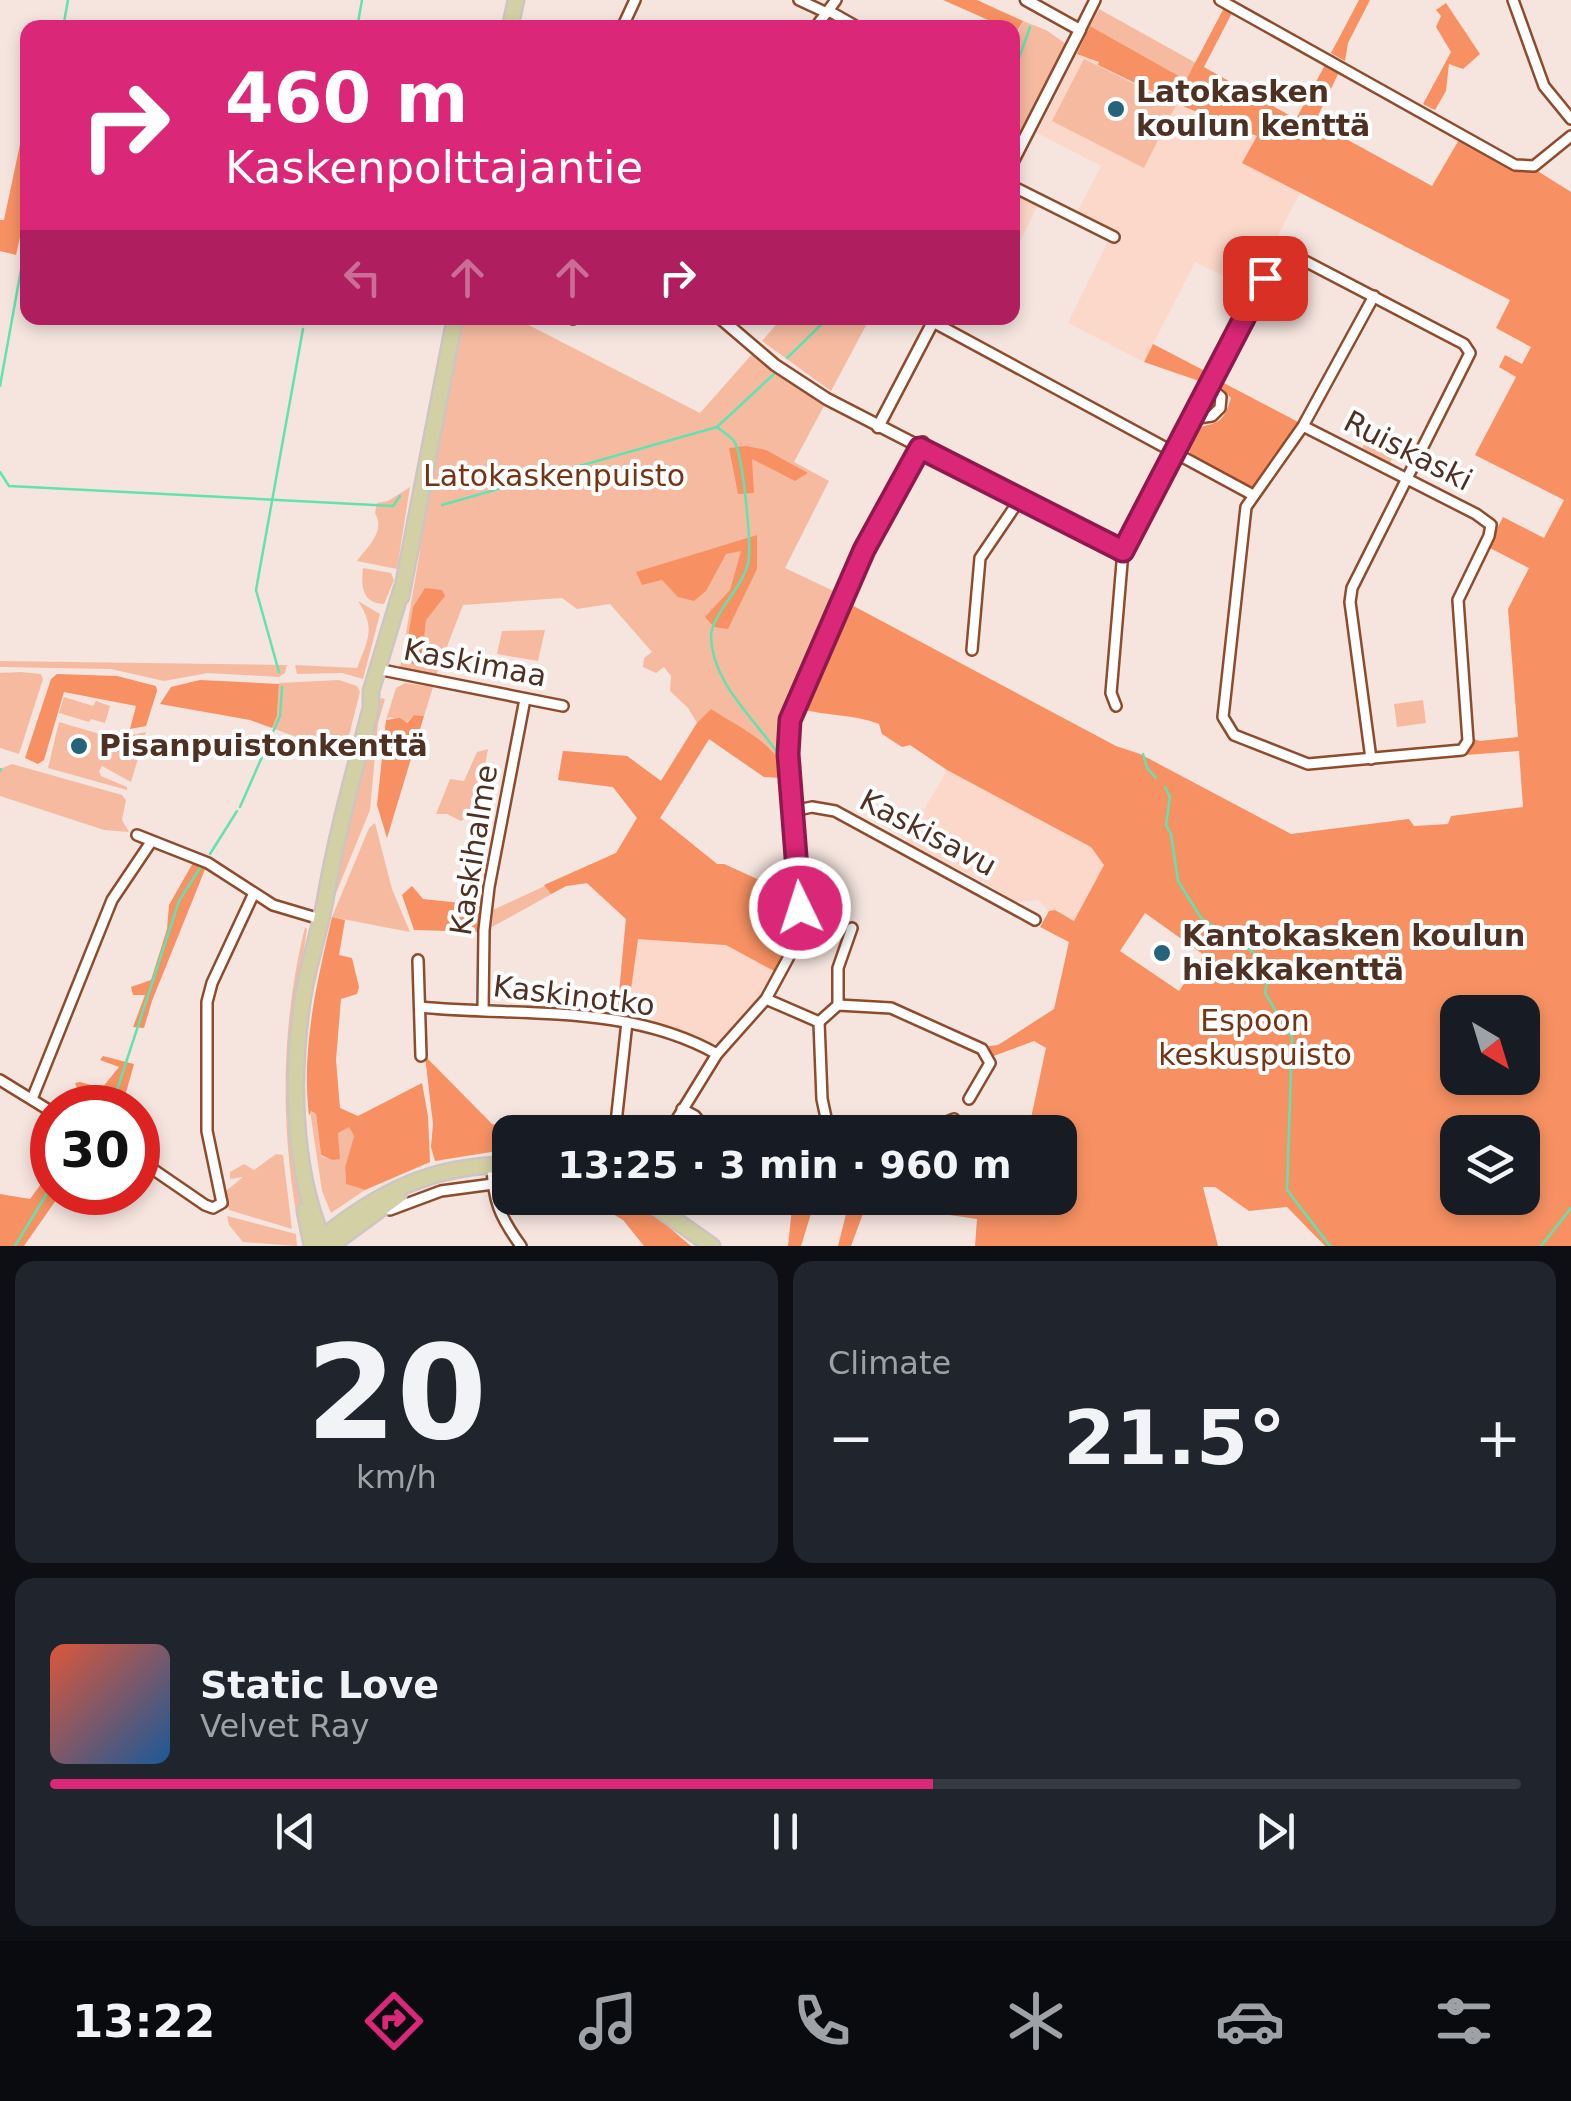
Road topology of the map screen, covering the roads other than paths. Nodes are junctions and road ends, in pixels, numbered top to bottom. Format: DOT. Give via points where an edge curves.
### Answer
graph roads {
  1 [pos="800,0"];
  2 [pos="836,0"];
  3 [pos="1026,0"];
  4 [pos="1095,0"];
  5 [pos="1513,0"];
  6 [pos="1227,2"];
  7 [pos="828,12"];
  8 [pos="822,20"];
  9 [pos="844,20"];
  10 [pos="1080,30"];
  11 [pos="1571,119"];
  12 [pos="1571,136"];
  13 [pos="1020,148"];
  14 [pos="1020,190"];
  15 [pos="1114,236"];
  16 [pos="1282,250"];
  17 [pos="1266,275"];
  18 [pos="1374,296"];
  19 [pos="453,325"];
  20 [pos="729,325"];
  21 [pos="931,325"];
  22 [pos="943,325"];
  23 [pos="1208,386"];
  24 [pos="1191,419"];
  25 [pos="878,426"];
  26 [pos="1303,426"];
  27 [pos="921,445"];
  28 [pos="1174,452"];
  29 [pos="1407,478"];
  30 [pos="1253,495"];
  31 [pos="1020,499"];
  32 [pos="1123,551"];
  33 [pos="972,650"];
  34 [pos="381,670"];
  35 [pos="525,698"];
  36 [pos="563,706"];
  37 [pos="1116,706"];
  38 [pos="1371,759"];
  39 [pos="793,811"];
  40 [pos="137,835"];
  41 [pos="151,842"];
  42 [pos="254,893"];
  43 [pos="800,908"];
  44 [pos="822,915"];
  45 [pos="316,918"];
  46 [pos="1036,920"];
  47 [pos="852,928"];
  48 [pos="418,960"];
  49 [pos="766,999"];
  50 [pos="838,1006"];
  51 [pos="420,1007"];
  52 [pos="483,1010"];
  53 [pos="626,1022"];
  54 [pos="818,1022"];
  55 [pos="717,1054"];
  56 [pos="421,1056"];
  57 [pos="0,1080"];
  58 [pos="38,1085"];
  59 [pos="30,1099"];
  60 [pos="969,1099"];
  61 [pos="682,1109"];
  62 [pos="616,1115"];
  63 [pos="679,1115"];
  64 [pos="693,1115"];
  65 [pos="825,1115"];
  66 [pos="160,1173"];
  67 [pos="492,1174"];
  68 [pos="492,1174"];
  69 [pos="384,1213"];
  70 [pos="500,1215"];
  71 [pos="668,1215"];
  72 [pos="320,1244"];
  73 [pos="521,1246"];
  74 [pos="712,1246"];
  1 -- 7 [label="street"];
  2 -- 7 [label="street"];
  3 -- 10 [label="street"];
  4 -- 10 [label="street"];
  5 -- 11 [label="street" via="1544,86"];
  6 -- 12 [label="street" via="1515,165 1534,166"];
  7 -- 8 [label="street"];
  7 -- 9 [label="street"];
  10 -- 13 [label="street"];
  14 -- 15 [label="street"];
  16 -- 18 [label="street"];
  17 -- 23 [label="street"];
  18 -- 26 [label="street"];
  18 -- 29 [label="street" via="1464,344 1470,358"];
  19 -- 34 [label="main road"];
  20 -- 25 [label="street" via="806,386"];
  21 -- 25 [label="street"];
  22 -- 28 [label="street"];
  23 -- 24 [label="street"];
  23 -- 24 [label="street" via="1221,397 1220,408"];
  24 -- 28 [label="street"];
  25 -- 27 [label="street"];
  26 -- 29 [label="street, Ruiskaski"];
  26 -- 30 [label="street"];
  27 -- 31 [label="street"];
  27 -- 39 [label="street" via="864,550 790,720"];
  28 -- 30 [label="street"];
  28 -- 32 [label="street"];
  29 -- 38 [label="street" via="1351,595"];
  29 -- 38 [label="street, Ruiskaski" via="1489,522 1490,536 1458,600 1468,741 1462,750"];
  30 -- 38 [label="street" via="1243,528 1224,721 1234,734 1308,764"];
  31 -- 32 [label="street"];
  31 -- 33 [label="street" via="980,558"];
  32 -- 37 [label="street" via="1111,692"];
  34 -- 35 [label="street, Kaskimaa"];
  34 -- 45 [label="main road"];
  35 -- 36 [label="street, Kaskimaa"];
  35 -- 52 [label="street, Kaskihalme" via="486,911"];
  39 -- 43 [label="street"];
  39 -- 46 [label="street, Kaskisavu" via="835,811"];
  40 -- 41 [label="street"];
  41 -- 42 [label="street" via="194,856"];
  41 -- 58 [label="street" via="112,900"];
  42 -- 45 [label="street"];
  42 -- 66 [label="street" via="207,1002 207,1132 223,1197 219,1206 206,1205"];
  43 -- 44 [label="street"];
  43 -- 49 [label="street" via="792,950"];
  45 -- 72 [label="main road" via="300,974 290,1082 291,1124"];
  47 -- 50 [label="street" via="838,968"];
  48 -- 51 [label="street"];
  49 -- 54 [label="street"];
  49 -- 55 [label="street"];
  50 -- 54 [label="street"];
  50 -- 60 [label="street" via="891,1008 982,1048 990,1064"];
  51 -- 52 [label="street, Kaskinotko"];
  51 -- 56 [label="street"];
  52 -- 53 [label="street, Kaskinotko"];
  53 -- 55 [label="street, Kaskinotko"];
  53 -- 62 [label="street"];
  54 -- 65 [label="street"];
  55 -- 61 [label="street"];
  57 -- 59 [label="street"];
  61 -- 63 [label="street"];
  61 -- 64 [label="street"];
  67 -- 72 [label="main road" via="436,1175 399,1186 354,1212"];
  68 -- 69 [label="street"];
  70 -- 73 [label="street"];
  71 -- 74 [label="main road"];
}
